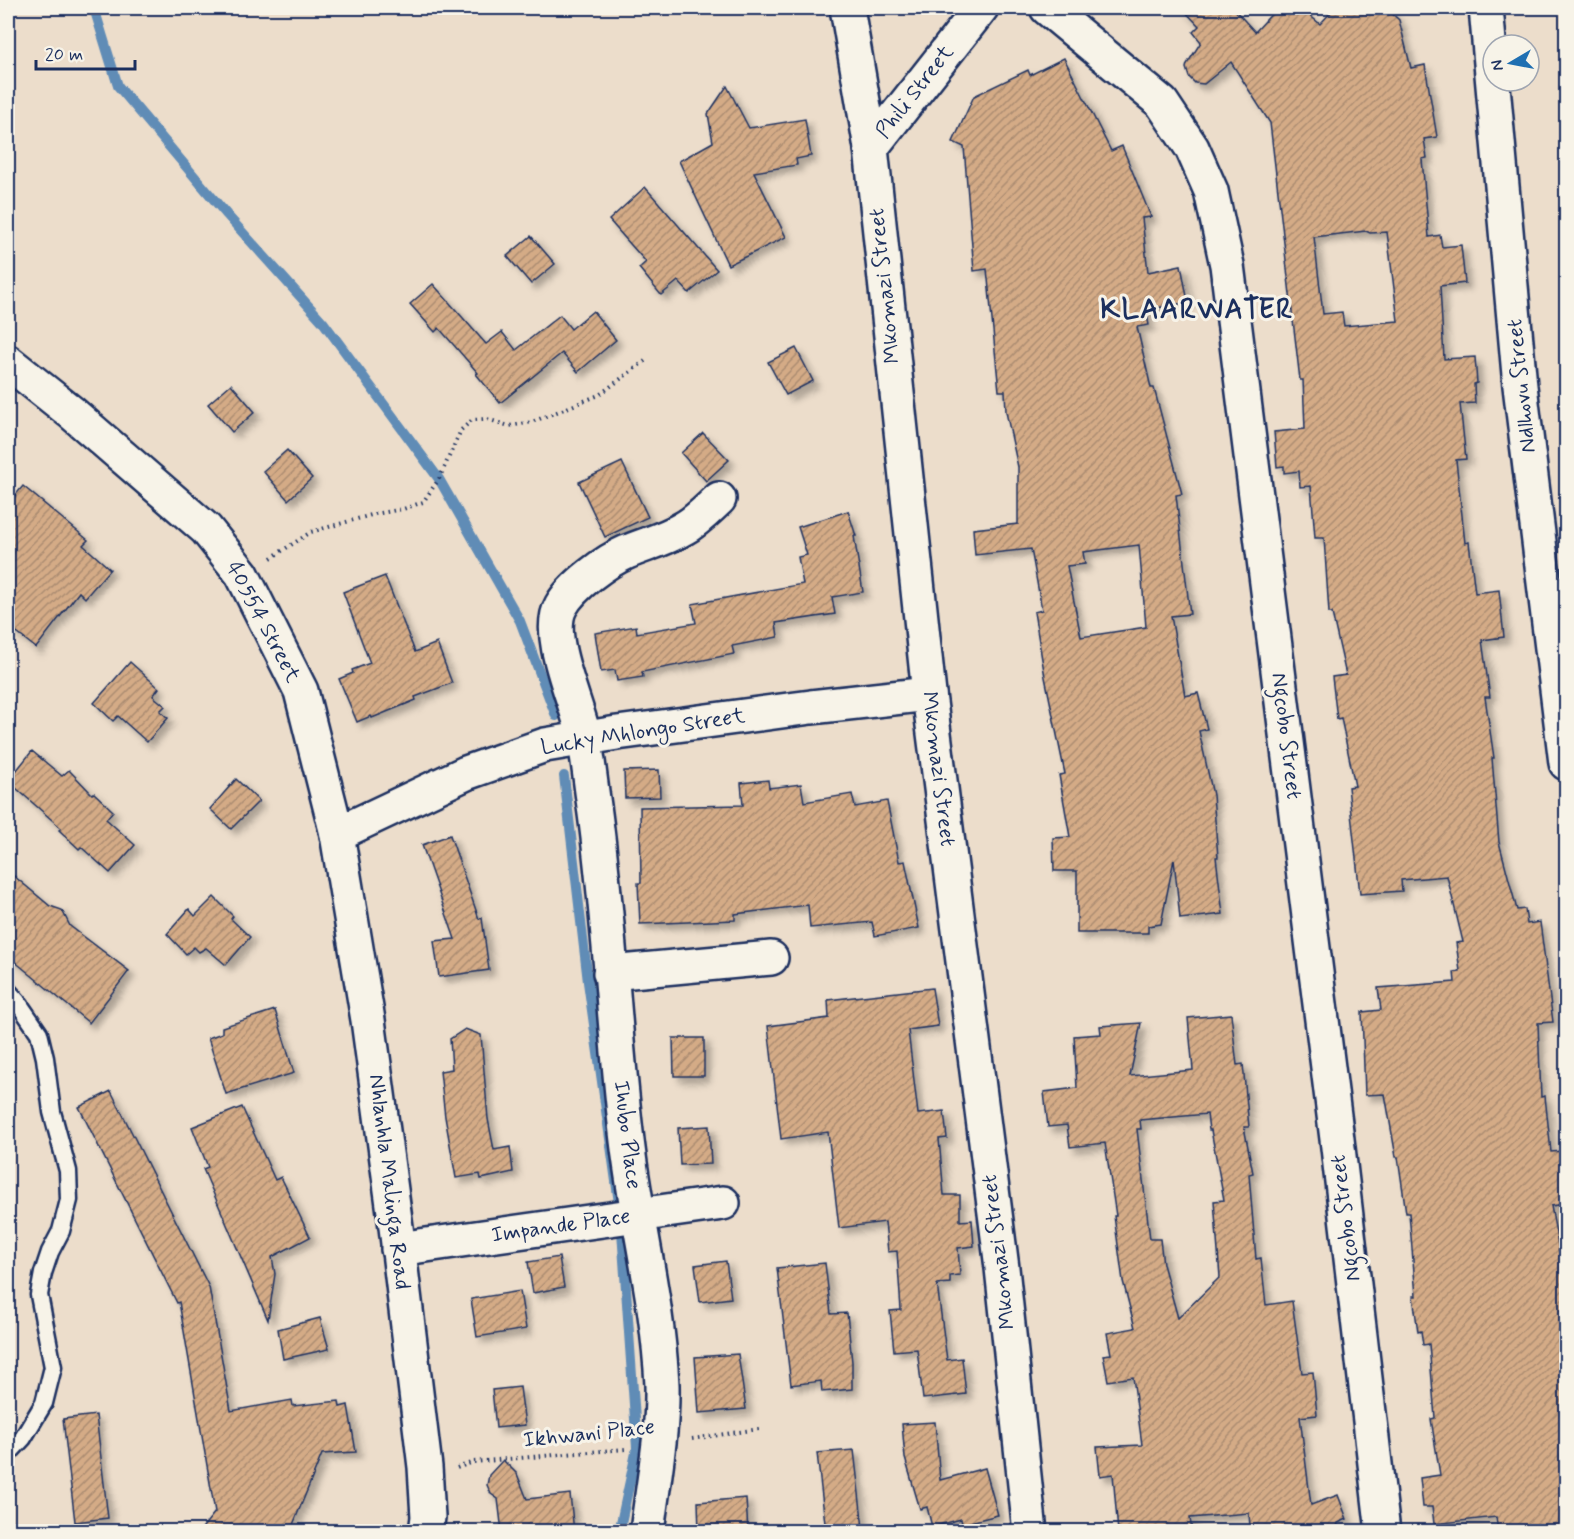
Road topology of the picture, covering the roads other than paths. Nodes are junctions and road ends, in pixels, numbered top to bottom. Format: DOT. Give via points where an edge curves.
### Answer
graph roads {
  1 [pos="847,8"];
  2 [pos="981,8"];
  3 [pos="1047,8"];
  4 [pos="1481,12"];
  5 [pos="870,148"];
  6 [pos="8,362"];
  7 [pos="718,499"];
  8 [pos="929,694"];
  9 [pos="585,738"];
  10 [pos="1566,763"];
  11 [pos="338,834"];
  12 [pos="771,958"];
  13 [pos="610,973"];
  14 [pos="8,991"];
  15 [pos="723,1203"];
  16 [pos="638,1214"];
  17 [pos="398,1249"];
  18 [pos="8,1454"];
  19 [pos="426,1532"];
  20 [pos="647,1532"];
  21 [pos="1030,1532"];
  22 [pos="1383,1532"];
  1 -- 5 [label="street, Mkomazi Street"];
  2 -- 5 [label="street, Phili Street"];
  3 -- 22 [label="street, Ngcobo Street" via="1162,103 1192,148 1214,201 1227,265"];
  4 -- 10 [label="street, Ndlhovu Street" via="1520,386"];
  5 -- 8 [label="street, Mkomazi Street"];
  6 -- 11 [label="street, 40554 Street" via="72,412 206,529 243,576 301,691"];
  7 -- 9 [label="street, Ihubo Place" via="687,526 601,568 562,604 557,645"];
  8 -- 9 [label="street, Lucky Mhlongo Street"];
  8 -- 21 [label="street, Mkomazi Street" via="1002,1268"];
  9 -- 11 [label="street, Lucky Mhlongo Street" via="545,745 466,773"];
  9 -- 13 [label="street, Ihubo Place" via="601,852"];
  11 -- 17 [label="street, Nhlanhla Malinga Road" via="368,1020"];
  12 -- 13 [label="street"];
  13 -- 16 [label="street, Ihubo Place"];
  14 -- 18 [label="lane" via="39,1033 52,1112 68,1171 69,1200 39,1295 53,1367 44,1403 23,1438"];
  15 -- 16 [label="street, Impande Place"];
  16 -- 17 [label="street, Impande Place"];
  16 -- 20 [label="street, Ihubo Place" via="662,1386"];
  17 -- 19 [label="street, Nhlanhla Malinga Road" via="426,1481"];
}
